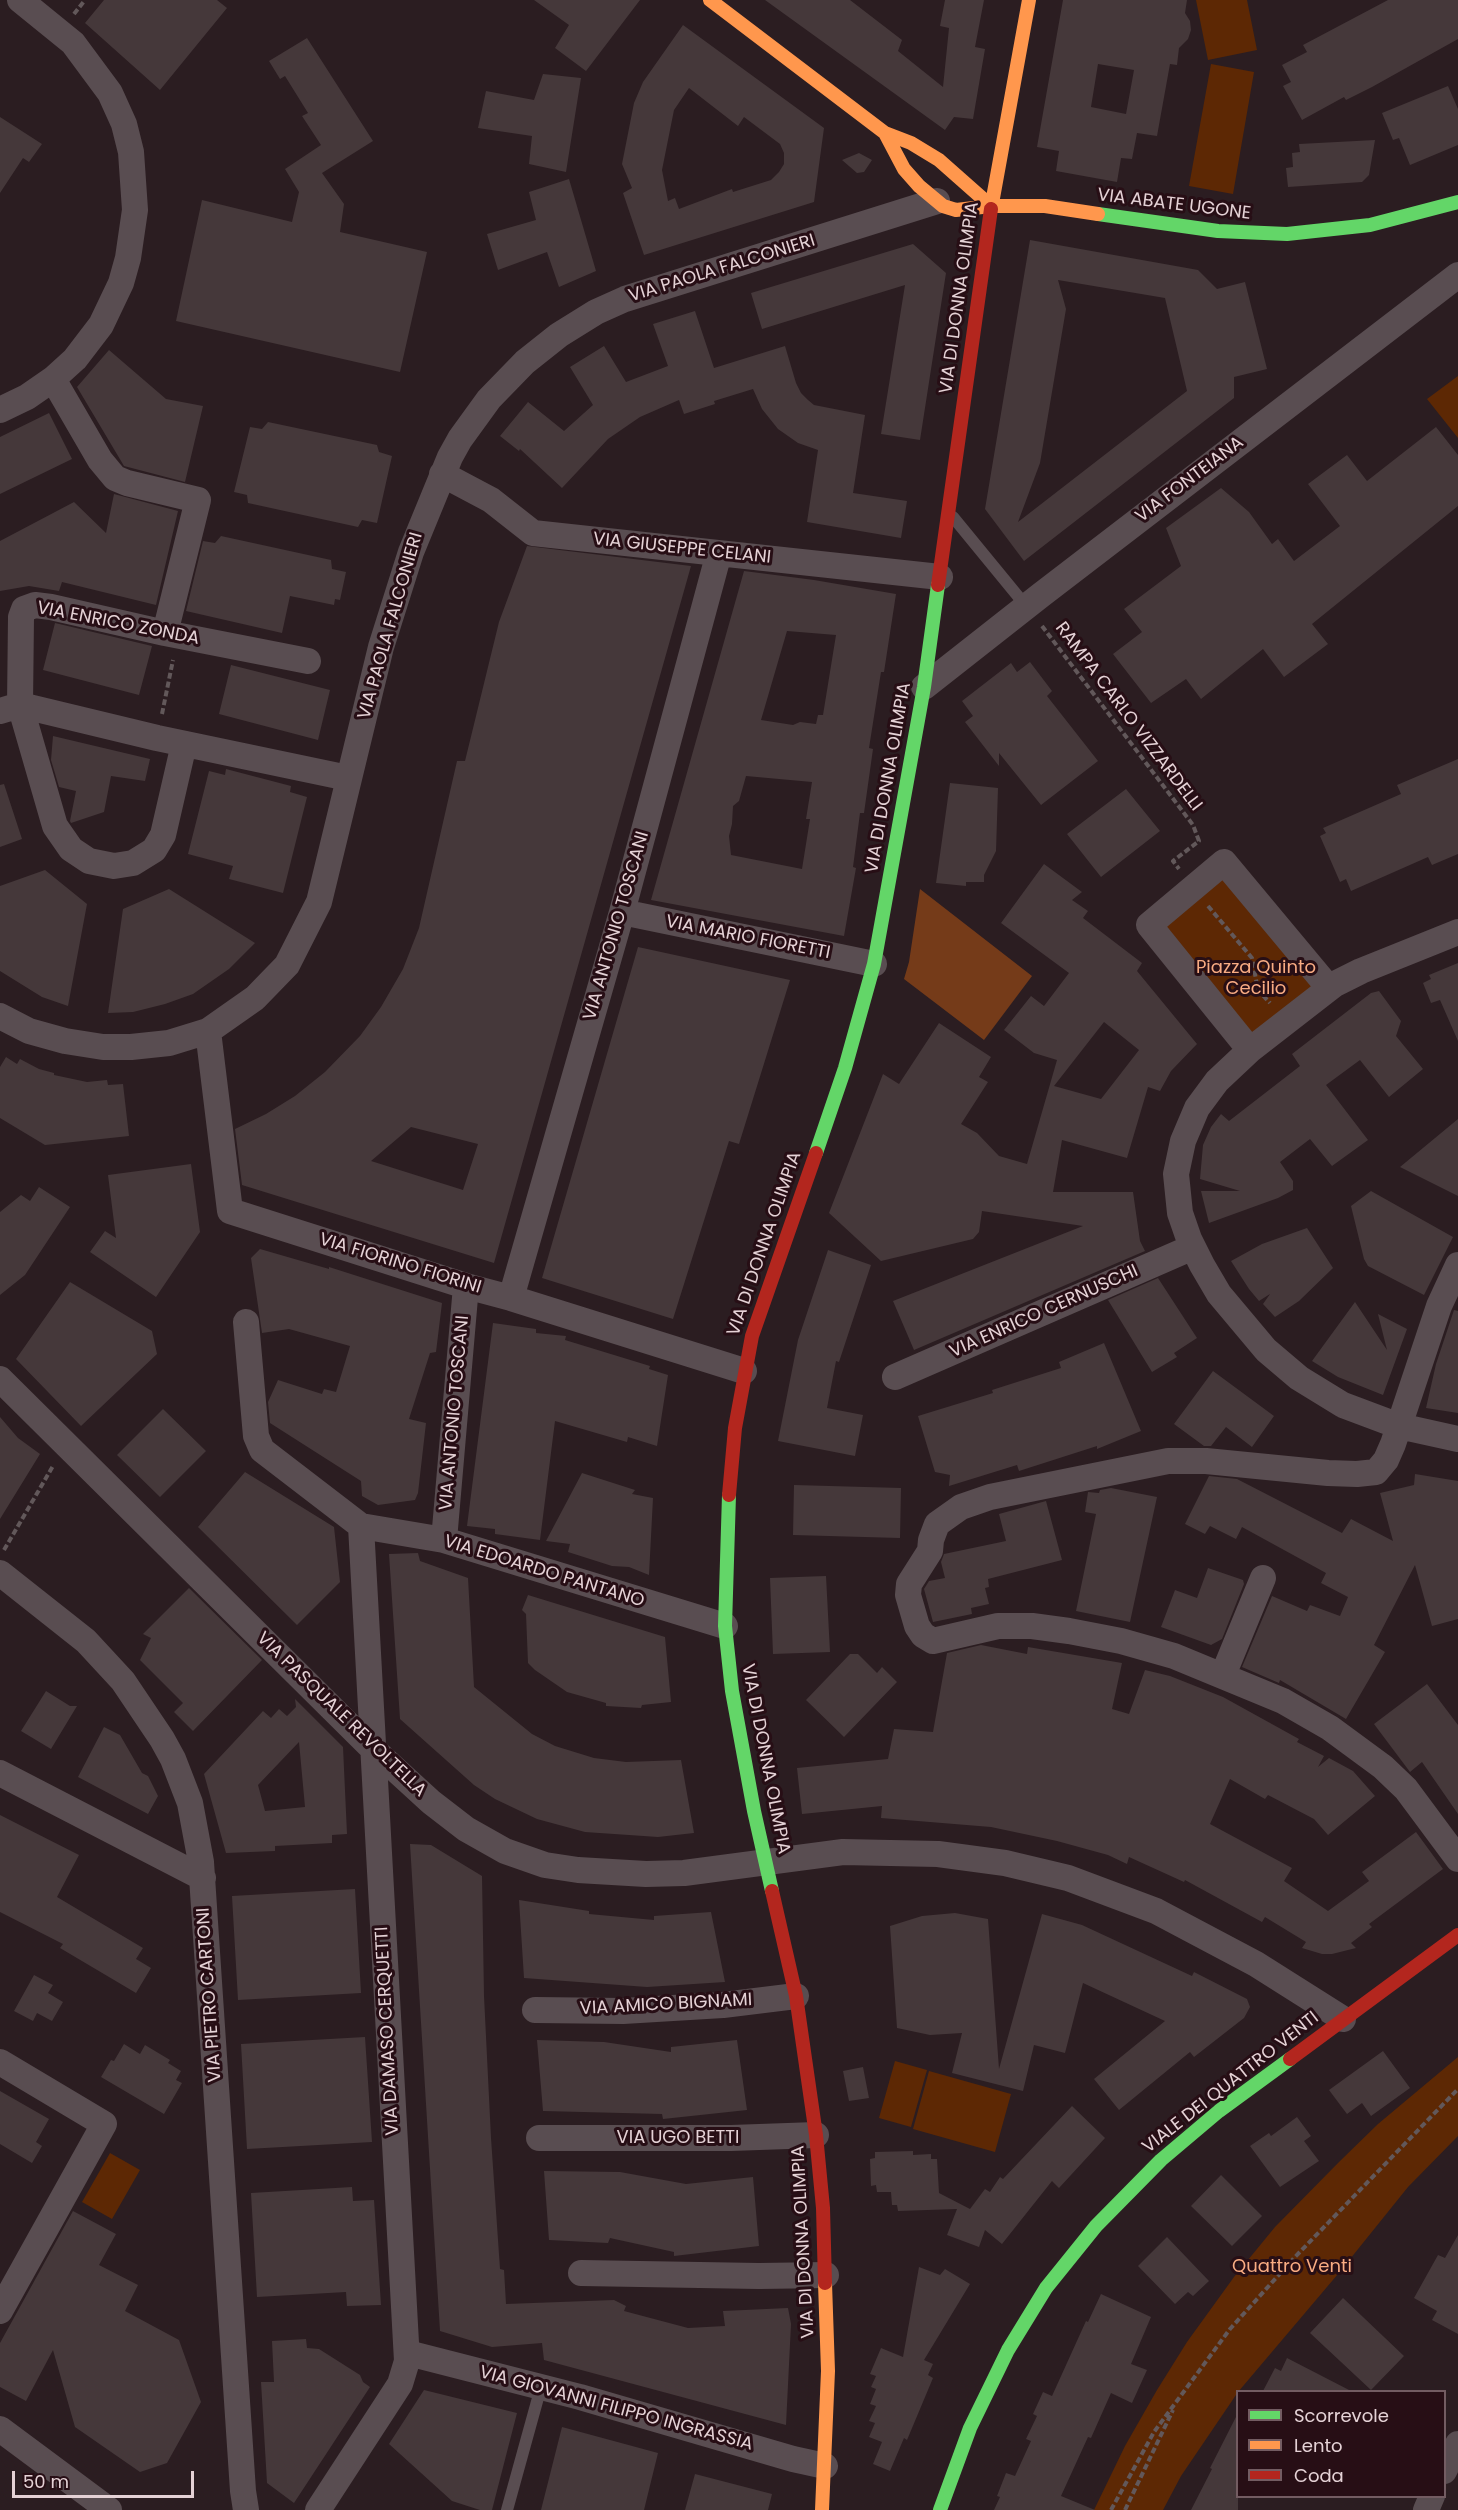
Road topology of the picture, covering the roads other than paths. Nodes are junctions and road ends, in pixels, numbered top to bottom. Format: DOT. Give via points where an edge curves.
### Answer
graph roads {
  1 [pos="20,0"];
  2 [pos="710,0"];
  3 [pos="1029,0"];
  4 [pos="885,133"];
  5 [pos="937,201"];
  6 [pos="1458,202"];
  7 [pos="991,206"];
  8 [pos="1458,274"];
  9 [pos="53,379"];
  10 [pos="0,410"];
  11 [pos="442,474"];
  12 [pos="949,512"];
  13 [pos="719,553"];
  14 [pos="940,577"];
  15 [pos="1034,616"];
  16 [pos="172,634"];
  17 [pos="308,661"];
  18 [pos="924,687"];
  19 [pos="10,708"];
  20 [pos="184,744"];
  21 [pos="348,778"];
  22 [pos="622,912"];
  23 [pos="1458,932"];
  24 [pos="874,964"];
  25 [pos="1329,988"];
  26 [pos="0,1016"];
  27 [pos="208,1031"];
  28 [pos="1250,1050"];
  29 [pos="1194,1247"];
  30 [pos="1458,1265"];
  31 [pos="466,1286"];
  32 [pos="511,1298"];
  33 [pos="246,1322"];
  34 [pos="744,1371"];
  35 [pos="895,1377"];
  36 [pos="0,1379"];
  37 [pos="1400,1426"];
  38 [pos="1458,1439"];
  39 [pos="361,1526"];
  40 [pos="444,1540"];
  41 [pos="0,1573"];
  42 [pos="1263,1578"];
  43 [pos="725,1626"];
  44 [pos="1223,1675"];
  45 [pos="372,1748"];
  46 [pos="0,1773"];
  47 [pos="1458,1860"];
  48 [pos="766,1861"];
  49 [pos="202,1878"];
  50 [pos="1458,1935"];
  51 [pos="796,1996"];
  52 [pos="535,2010"];
  53 [pos="1342,2019"];
  54 [pos="0,2062"];
  55 [pos="816,2135"];
  56 [pos="539,2138"];
  57 [pos="581,2273"];
  58 [pos="826,2275"];
  59 [pos="0,2311"];
  60 [pos="408,2353"];
  61 [pos="541,2387"];
  62 [pos="0,2429"];
  63 [pos="1458,2444"];
  64 [pos="825,2466"];
  65 [pos="1449,2474"];
  66 [pos="239,2503"];
  67 [pos="109,2510"];
  68 [pos="318,2510"];
  69 [pos="507,2510"];
  70 [pos="822,2510"];
  71 [pos="940,2510"];
  1 -- 9 [label="street" via="73,43 110,93 124,124 135,189 128,258 114,302 88,344"];
  2 -- 4 [label="street"];
  3 -- 7 [label="street, VIA DI DONNA OLIMPIA"];
  4 -- 5 [label="street" via="904,169"];
  4 -- 7 [label="street" via="939,160"];
  5 -- 7 [label="street, VIA ABATE UGONE" via="956,210"];
  5 -- 11 [label="street, VIA PAOLA FALCONIERI" via="625,299 596,312 540,349 508,378 474,418"];
  6 -- 7 [label="street, VIA ABATE UGONE" via="1370,225 1287,234 1218,231 1055,207"];
  7 -- 12 [label="street, VIA DI DONNA OLIMPIA"];
  8 -- 15 [label="street, VIA FONTEIANA"];
  9 -- 10 [label="street"];
  9 -- 16 [label="street" via="100,460 115,478 198,500"];
  11 -- 13 [label="street, VIA GIUSEPPE CELANI" via="491,500 533,533"];
  11 -- 21 [label="street, VIA PAOLA FALCONIERI" via="413,544 390,616"];
  12 -- 14 [label="street, VIA DI DONNA OLIMPIA"];
  12 -- 15 [label="lane"];
  13 -- 14 [label="street, VIA GIUSEPPE CELANI"];
  13 -- 22 [label="street, VIA ANTONIO TOSCANI"];
  14 -- 18 [label="street, VIA DI DONNA OLIMPIA"];
  15 -- 18 [label="street, VIA FONTEIANA"];
  16 -- 17 [label="street, VIA ENRICO ZONDA"];
  16 -- 19 [label="street, VIA ENRICO ZONDA" via="51,607 35,605 24,609"];
  18 -- 24 [label="street, VIA DI DONNA OLIMPIA"];
  19 -- 20 [label="street"];
  19 -- 20 [label="street" via="55,826 71,849 94,862 128,864 153,850 163,835"];
  20 -- 21 [label="street"];
  21 -- 27 [label="street, VIA PAOLA FALCONIERI" via="323,888 298,945 273,981 239,1011"];
  22 -- 24 [label="street, VIA MARIO FIORETTI"];
  22 -- 32 [label="street, VIA ANTONIO TOSCANI"];
  23 -- 25 [label="street"];
  24 -- 34 [label="street, VIA DI DONNA OLIMPIA" via="845,1068 752,1336"];
  25 -- 28 [label="street"];
  25 -- 28 [label="street" via="1224,862 1149,925"];
  26 -- 27 [label="street, VIA PAOLA FALCONIERI" via="46,1036 103,1047 145,1046"];
  27 -- 31 [label="street, VIA FIORINO FIORINI" via="230,1211"];
  28 -- 29 [label="street" via="1217,1081 1197,1108 1178,1155 1178,1201"];
  29 -- 35 [label="street, VIA ENRICO CERNUSCHI"];
  29 -- 37 [label="street" via="1232,1312 1285,1368 1343,1405"];
  30 -- 37 [label="street" via="1439,1306"];
  31 -- 32 [label="street, VIA FIORINO FIORINI"];
  31 -- 40 [label="street, VIA ANTONIO TOSCANI"];
  32 -- 34 [label="street, VIA FIORINO FIORINI"];
  33 -- 39 [label="street" via="256,1436 262,1450"];
  34 -- 43 [label="street, VIA DI DONNA OLIMPIA" via="729,1493"];
  36 -- 45 [label="street, VIA PASQUALE REVOLTELLA"];
  37 -- 38 [label="street"];
  37 -- 44 [label="street" via="1384,1464 1367,1474 1168,1461 990,1497 961,1507 937,1524 930,1551 909,1584 908,1595 917,1626 933,1641 998,1626 1032,1626 1130,1644"];
  39 -- 40 [label="street, VIA EDOARDO PANTANO"];
  39 -- 45 [label="street, VIA DAMASO CERQUETTI"];
  40 -- 43 [label="street, VIA EDOARDO PANTANO"];
  41 -- 49 [label="street, VIA PIETRO CARTONI" via="86,1641 149,1716 173,1759 190,1803 200,1844"];
  42 -- 44 [label="street"];
  43 -- 48 [label="street, VIA DI DONNA OLIMPIA" via="738,1733"];
  44 -- 47 [label="street" via="1307,1714 1364,1751 1406,1789"];
  45 -- 48 [label="street, VIA PASQUALE REVOLTELLA" via="466,1829 505,1851 545,1864 604,1873 666,1875"];
  45 -- 60 [label="street, VIA DAMASO CERQUETTI"];
  46 -- 49 [label="street"];
  48 -- 51 [label="street, VIA DI DONNA OLIMPIA"];
  48 -- 53 [label="street, VIA PASQUALE REVOLTELLA" via="826,1853 905,1852 981,1859 1068,1878 1139,1904 1205,1935"];
  49 -- 66 [label="street, VIA PIETRO CARTONI"];
  50 -- 53 [label="street, VIALE DEI QUATTRO VENTI"];
  51 -- 52 [label="street, VIA AMICO BIGNAMI" via="623,2011"];
  51 -- 55 [label="street, VIA DI DONNA OLIMPIA"];
  53 -- 71 [label="street, VIALE DEI QUATTRO VENTI" via="1174,2149 1083,2240 1040,2297 1008,2350 970,2428"];
  54 -- 59 [label="street" via="104,2124"];
  55 -- 56 [label="street, VIA UGO BETTI"];
  55 -- 58 [label="street, VIA DI DONNA OLIMPIA"];
  57 -- 58 [label="street"];
  58 -- 64 [label="street, VIA DI DONNA OLIMPIA"];
  60 -- 61 [label="street, VIA GIOVANNI FILIPPO INGRASSIA"];
  60 -- 68 [label="street, VIA DAMASO CERQUETTI" via="400,2384"];
  61 -- 64 [label="street, VIA GIOVANNI FILIPPO INGRASSIA"];
  61 -- 69 [label="lane"];
  62 -- 67 [label="street"];
  63 -- 65 [label="street"];
  64 -- 70 [label="street, VIA DI DONNA OLIMPIA"];
}
